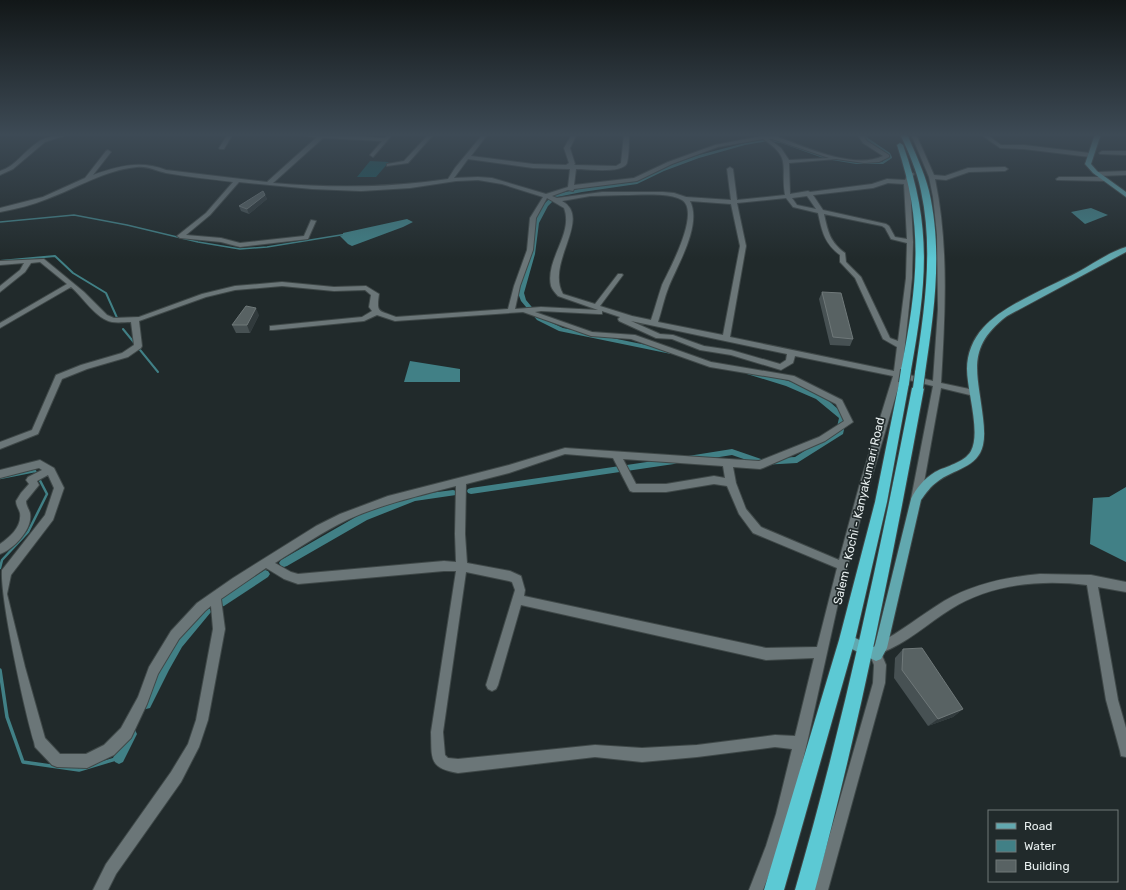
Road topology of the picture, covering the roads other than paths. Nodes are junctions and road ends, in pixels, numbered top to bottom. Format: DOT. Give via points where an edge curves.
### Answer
graph roads {
  1 [pos="91,176"];
  2 [pos="102,176"];
  3 [pos="198,176"];
  4 [pos="278,176"];
  5 [pos="453,176"];
  6 [pos="571,176"];
  7 [pos="644,176"];
  8 [pos="731,176"];
  9 [pos="787,176"];
  10 [pos="921,176"];
  11 [pos="953,176"];
  12 [pos="1100,176"];
  13 [pos="932,177"];
  14 [pos="909,178"];
  15 [pos="1059,179"];
  16 [pos="1104,179"];
  17 [pos="87,181"];
  18 [pos="237,181"];
  19 [pos="450,181"];
  20 [pos="269,183"];
  21 [pos="573,186"];
  22 [pos="808,193"];
  23 [pos="1126,195"];
  24 [pos="547,196"];
  25 [pos="788,197"];
  26 [pos="569,198"];
  27 [pos="685,199"];
  28 [pos="557,200"];
  29 [pos="734,202"];
  30 [pos="0,210"];
  31 [pos="821,212"];
  32 [pos="313,221"];
  33 [pos="910,242"];
  34 [pos="1126,249"];
  35 [pos="29,261"];
  36 [pos="0,263"];
  37 [pos="620,275"];
  38 [pos="71,284"];
  39 [pos="0,290"];
  40 [pos="596,307"];
  41 [pos="524,310"];
  42 [pos="511,311"];
  43 [pos="376,312"];
  44 [pos="611,312"];
  45 [pos="135,320"];
  46 [pos="654,322"];
  47 [pos="0,326"];
  48 [pos="273,328"];
  49 [pos="726,338"];
  50 [pos="901,346"];
  51 [pos="792,352"];
  52 [pos="903,376"];
  53 [pos="937,385"];
  54 [pos="974,393"];
  55 [pos="0,446"];
  56 [pos="616,454"];
  57 [pos="727,462"];
  58 [pos="49,470"];
  59 [pos="0,474"];
  60 [pos="460,482"];
  61 [pos="731,483"];
  62 [pos="916,499"];
  63 [pos="0,550"];
  64 [pos="267,563"];
  65 [pos="843,566"];
  66 [pos="462,567"];
  67 [pos="1091,580"];
  68 [pos="1126,587"];
  69 [pos="215,597"];
  70 [pos="517,599"];
  71 [pos="847,640"];
  72 [pos="875,651"];
  73 [pos="822,652"];
  74 [pos="492,686"];
  75 [pos="801,743"];
  76 [pos="1126,751"];
  77 [pos="100,890"];
  78 [pos="756,890"];
  79 [pos="774,890"];
  80 [pos="805,890"];
  81 [pos="821,890"];
  1 -- 17 [label="street"];
  2 -- 17 [label="street"];
  3 -- 18 [label="street"];
  4 -- 20 [label="street"];
  5 -- 19 [label="street"];
  6 -- 21 [label="street"];
  7 -- 21 [label="street" via="635,180"];
  8 -- 29 [label="street"];
  9 -- 25 [label="street"];
  10 -- 72 [label="highway, bridge" via="930,233 932,267 929,313"];
  11 -- 13 [label="street"];
  12 -- 16 [label="main road"];
  13 -- 53 [label="street" via="940,235 942,309"];
  14 -- 22 [label="street" via="873,186"];
  14 -- 33 [label="street"];
  14 -- 52 [label="highway, Salem - Kochi - Kanyakumari Road" via="917,199 921,265 917,311"];
  15 -- 16 [label="street"];
  16 -- 23 [label="main road"];
  17 -- 30 [label="street" via="30,203"];
  18 -- 20 [label="street"];
  18 -- 32 [label="street" via="208,214 180,236 221,240 240,245 306,238"];
  19 -- 20 [label="street" via="360,189"];
  19 -- 24 [label="street" via="484,179"];
  21 -- 24 [label="street"];
  21 -- 26 [label="street"];
  22 -- 25 [label="street"];
  22 -- 31 [label="street"];
  24 -- 28 [label="street"];
  24 -- 42 [label="street" via="533,218 529,255"];
  25 -- 29 [label="street"];
  25 -- 31 [label="street" via="795,206"];
  26 -- 27 [label="street" via="582,194 628,193 664,194"];
  26 -- 28 [label="street"];
  27 -- 29 [label="street"];
  27 -- 46 [label="street" via="690,206 688,236 666,285"];
  28 -- 40 [label="street" via="566,205 570,216 553,281 554,287 560,295"];
  29 -- 49 [label="street" via="743,246"];
  31 -- 33 [label="street" via="887,227 893,238"];
  31 -- 50 [label="street" via="826,236 836,249 844,254 843,262 858,277 887,338"];
  33 -- 50 [label="street" via="909,278"];
  34 -- 54 [label="main road" via="1010,311 992,324 980,338 973,356"];
  35 -- 36 [label="street"];
  35 -- 38 [label="street" via="42,260"];
  35 -- 39 [label="street" via="23,271"];
  37 -- 40 [label="street"];
  38 -- 45 [label="street" via="104,317 113,320"];
  38 -- 47 [label="street"];
  40 -- 44 [label="street"];
  41 -- 42 [label="street"];
  41 -- 44 [label="street"];
  41 -- 57 [label="street" via="591,334 632,337 710,364 791,378 840,402 849,422 822,439 760,465"];
  42 -- 43 [label="street" via="395,319"];
  43 -- 45 [label="street" via="373,306 375,294 366,288 334,289 282,284 219,291"];
  43 -- 48 [label="street" via="364,319"];
  44 -- 46 [label="street"];
  44 -- 51 [label="street" via="651,334 673,337 703,348 780,367 790,361"];
  45 -- 55 [label="street" via="138,346 125,355 59,377 35,432"];
  46 -- 49 [label="street"];
  49 -- 51 [label="street"];
  50 -- 52 [label="street"];
  51 -- 52 [label="street"];
  52 -- 53 [label="street"];
  52 -- 65 [label="street"];
  52 -- 71 [label="highway, Salem - Kochi - Kanyakumari Road" via="881,502"];
  53 -- 54 [label="street"];
  53 -- 62 [label="street"];
  54 -- 62 [label="main road" via="978,445 976,452 969,460 934,478"];
  56 -- 57 [label="street"];
  56 -- 60 [label="street" via="565,451"];
  56 -- 61 [label="street" via="633,488 666,488 714,480"];
  57 -- 61 [label="street"];
  58 -- 59 [label="street" via="40,464"];
  58 -- 63 [label="street" via="31,480 34,485 22,498 21,504 25,515 24,523 15,540"];
  58 -- 69 [label="street" via="59,488 49,517 6,573 2,594 40,742 57,760 87,761 109,750 126,733 143,700 153,671 175,635 201,607"];
  60 -- 64 [label="street" via="388,500 344,517 320,528"];
  60 -- 66 [label="street"];
  61 -- 65 [label="street" via="742,511 757,530"];
  62 -- 72 [label="main road"];
  64 -- 66 [label="street" via="298,579 444,566"];
  64 -- 69 [label="street"];
  65 -- 73 [label="street"];
  66 -- 70 [label="street" via="517,579 520,590"];
  66 -- 75 [label="street" via="437,732 439,758 444,764 458,766 595,751 642,755 697,752 776,741"];
  67 -- 68 [label="street"];
  67 -- 72 [label="street" via="1044,577 1000,584 956,600 894,642"];
  67 -- 76 [label="street" via="1112,700"];
  69 -- 77 [label="street" via="219,629 202,720 193,746 176,777 111,869"];
  70 -- 73 [label="street" via="766,654"];
  70 -- 74 [label="street"];
  71 -- 72 [label="main road"];
  71 -- 79 [label="highway, Salem - Kochi - Kanyakumari Road"];
  72 -- 80 [label="highway"];
  72 -- 81 [label="street" via="880,665 879,683"];
  73 -- 75 [label="street"];
  75 -- 78 [label="street" via="775,840"];
}
